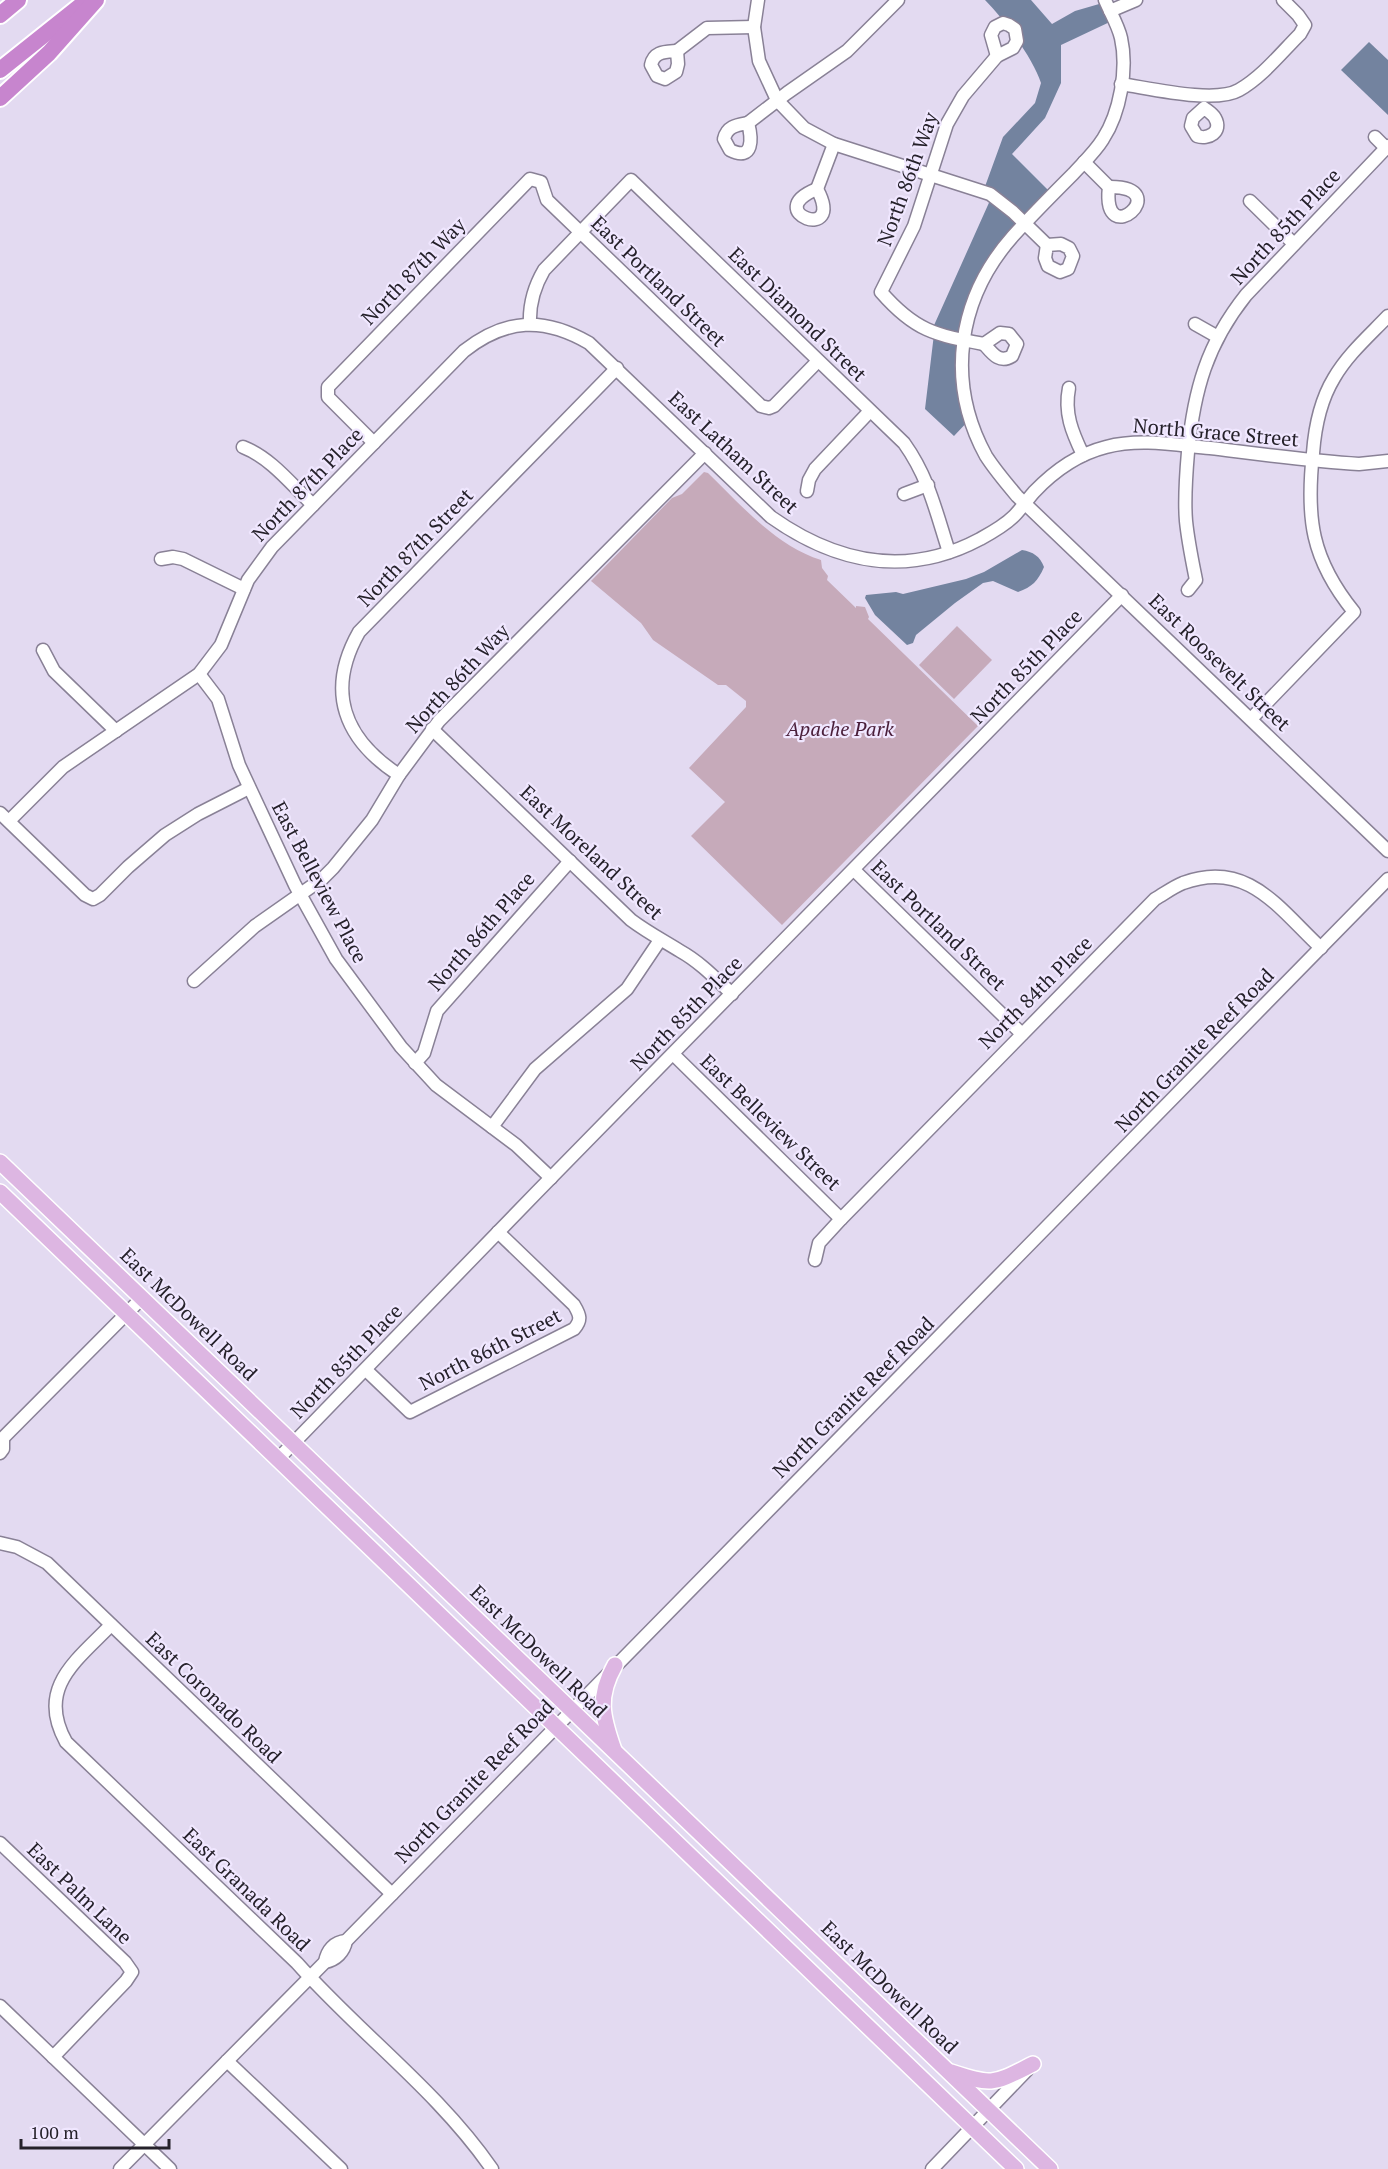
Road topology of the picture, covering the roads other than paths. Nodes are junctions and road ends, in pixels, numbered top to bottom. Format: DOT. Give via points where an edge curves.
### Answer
graph roads {
  1 [pos="18,0"];
  2 [pos="88,0"];
  3 [pos="96,0"];
  4 [pos="758,0"];
  5 [pos="898,0"];
  6 [pos="1136,0"];
  7 [pos="1283,0"];
  8 [pos="1108,6"];
  9 [pos="0,15"];
  10 [pos="754,27"];
  11 [pos="677,51"];
  12 [pos="997,56"];
  13 [pos="0,70"];
  14 [pos="1121,84"];
  15 [pos="0,98"];
  16 [pos="777,100"];
  17 [pos="748,123"];
  18 [pos="1375,137"];
  19 [pos="834,144"];
  20 [pos="1387,147"];
  21 [pos="1084,162"];
  22 [pos="930,175"];
  23 [pos="530,179"];
  24 [pos="1109,187"];
  25 [pos="817,189"];
  26 [pos="1250,201"];
  27 [pos="1025,224"];
  28 [pos="580,232"];
  29 [pos="1294,244"];
  30 [pos="1047,245"];
  31 [pos="1388,316"];
  32 [pos="530,324"];
  33 [pos="1194,324"];
  34 [pos="1218,337"];
  35 [pos="962,340"];
  36 [pos="984,344"];
  37 [pos="819,361"];
  38 [pos="617,368"];
  39 [pos="1069,388"];
  40 [pos="870,411"];
  41 [pos="374,443"];
  42 [pos="1189,446"];
  43 [pos="243,447"];
  44 [pos="705,453"];
  45 [pos="1083,455"];
  46 [pos="1312,460"];
  47 [pos="1388,461"];
  48 [pos="928,485"];
  49 [pos="807,490"];
  50 [pos="904,494"];
  51 [pos="1024,504"];
  52 [pos="313,505"];
  53 [pos="950,552"];
  54 [pos="161,559"];
  55 [pos="244,589"];
  56 [pos="1188,590"];
  57 [pos="1122,595"];
  58 [pos="43,650"];
  59 [pos="199,674"];
  60 [pos="1251,719"];
  61 [pos="432,729"];
  62 [pos="116,731"];
  63 [pos="399,775"];
  64 [pos="249,788"];
  65 [pos="4,817"];
  66 [pos="1388,850"];
  67 [pos="570,861"];
  68 [pos="854,870"];
  69 [pos="1388,879"];
  70 [pos="300,894"];
  71 [pos="660,940"];
  72 [pos="1321,948"];
  73 [pos="194,981"];
  74 [pos="732,994"];
  75 [pos="1022,1034"];
  76 [pos="674,1054"];
  77 [pos="415,1063"];
  78 [pos="492,1127"];
  79 [pos="0,1162"];
  80 [pos="552,1179"];
  81 [pos="0,1192"];
  82 [pos="48,1208"];
  83 [pos="841,1219"];
  84 [pos="34,1224"];
  85 [pos="498,1232"];
  86 [pos="815,1260"];
  87 [pos="142,1298"];
  88 [pos="127,1314"];
  89 [pos="366,1370"];
  90 [pos="1,1440"];
  91 [pos="293,1444"];
  92 [pos="0,1453"];
  93 [pos="278,1459"];
  94 [pos="390,1537"];
  95 [pos="0,1543"];
  96 [pos="376,1552"];
  97 [pos="111,1625"];
  98 [pos="615,1665"];
  99 [pos="570,1710"];
  100 [pos="555,1726"];
  101 [pos="615,1753"];
  102 [pos="0,1843"];
  103 [pos="392,1894"];
  104 [pos="771,1902"];
  105 [pos="755,1919"];
  106 [pos="310,1977"];
  107 [pos="0,2006"];
  108 [pos="53,2057"];
  109 [pos="227,2061"];
  110 [pos="1033,2064"];
  111 [pos="948,2071"];
  112 [pos="988,2110"];
  113 [pos="972,2127"];
  114 [pos="144,2144"];
  115 [pos="120,2169"];
  116 [pos="170,2169"];
  117 [pos="341,2169"];
  118 [pos="492,2169"];
  119 [pos="932,2169"];
  120 [pos="1016,2169"];
  121 [pos="1050,2169"];
  1 -- 9 [label="highway"];
  2 -- 13 [label="highway"];
  3 -- 15 [label="highway" via="49,53"];
  4 -- 10 [label="street"];
  5 -- 16 [label="street" via="847,51"];
  6 -- 8 [label="street"];
  7 -- 14 [label="street" via="1305,25 1252,82 1237,92 1204,102"];
  8 -- 14 [label="street, East Roosevelt Street" via="1121,38"];
  10 -- 11 [label="street" via="707,27"];
  10 -- 16 [label="street" via="759,61"];
  12 -- 22 [label="street, North 86th Way" via="955,108"];
  14 -- 21 [label="street, East Roosevelt Street" via="1114,116 1103,139"];
  16 -- 17 [label="street"];
  16 -- 19 [label="street" via="804,128"];
  18 -- 20 [label="street, North 85th Place"];
  19 -- 22 [label="street"];
  19 -- 25 [label="street"];
  20 -- 29 [label="street, North 85th Place"];
  21 -- 24 [label="street"];
  21 -- 27 [label="street, East Roosevelt Street"];
  22 -- 27 [label="street" via="990,194"];
  22 -- 35 [label="street, North 86th Way" via="914,226 881,292 912,322 934,334"];
  23 -- 28 [label="street, East Portland Street" via="541,182 547,200"];
  23 -- 41 [label="street, North 87th Way" via="326,392 332,403"];
  26 -- 29 [label="street"];
  27 -- 30 [label="street"];
  27 -- 35 [label="street, East Roosevelt Street" via="979,284"];
  28 -- 32 [label="street" via="540,278 529,310"];
  28 -- 37 [label="street, East Portland Street" via="761,406 774,406"];
  28 -- 37 [label="street, East Diamond Street" via="631,180"];
  29 -- 34 [label="street, North 85th Place" via="1246,295"];
  31 -- 46 [label="street" via="1350,355 1333,380 1319,413"];
  32 -- 38 [label="street, East Latham Street" via="573,334"];
  32 -- 41 [label="street, North 87th Place" via="505,329 475,343"];
  33 -- 34 [label="street"];
  34 -- 42 [label="street, North 85th Place" via="1197,393"];
  35 -- 36 [label="street"];
  35 -- 51 [label="street, East Roosevelt Street" via="966,402 978,437 997,471"];
  37 -- 40 [label="street, East Diamond Street"];
  38 -- 44 [label="street, East Latham Street"];
  38 -- 63 [label="street, North 87th Street" via="359,632 351,645 342,673 345,714 374,758"];
  39 -- 45 [label="street" via="1068,420"];
  40 -- 48 [label="street, East Diamond Street" via="904,443"];
  40 -- 49 [label="street" via="815,469"];
  41 -- 52 [label="street, North 87th Place"];
  42 -- 45 [label="street, North Grace Street" via="1131,442"];
  42 -- 46 [label="street, North Grace Street"];
  42 -- 56 [label="street, North 85th Place" via="1185,507 1196,580"];
  43 -- 52 [label="street" via="268,461"];
  44 -- 53 [label="street, East Latham Street" via="771,517 827,550 892,562"];
  44 -- 61 [label="street, North 86th Way"];
  45 -- 51 [label="street, North Grace Street" via="1050,476"];
  46 -- 47 [label="street, North Grace Street" via="1359,464"];
  46 -- 60 [label="street" via="1309,494 1314,537 1329,577 1353,612"];
  48 -- 50 [label="street"];
  48 -- 53 [label="street, East Diamond Street"];
  51 -- 53 [label="street, East Latham Street" via="992,532"];
  51 -- 57 [label="street, East Roosevelt Street"];
  52 -- 55 [label="street, North 87th Place" via="266,554"];
  54 -- 55 [label="street" via="183,559"];
  55 -- 59 [label="street, North 87th Place" via="221,645"];
  57 -- 60 [label="street, East Roosevelt Street"];
  57 -- 68 [label="street, North 85th Place"];
  58 -- 62 [label="street" via="54,671"];
  59 -- 62 [label="street, North 87th Place"];
  59 -- 64 [label="street, East Belleview Place" via="218,699"];
  60 -- 66 [label="street, East Roosevelt Street"];
  61 -- 63 [label="street, North 86th Way"];
  61 -- 67 [label="street, East Moreland Street"];
  62 -- 65 [label="street, North 87th Place" via="83,752"];
  63 -- 70 [label="street, North 86th Way" via="342,859"];
  64 -- 65 [label="street" via="165,835 93,898 85,895"];
  64 -- 70 [label="street, East Belleview Place"];
  67 -- 71 [label="street, East Moreland Street" via="631,920"];
  67 -- 77 [label="street, North 86th Place" via="437,1011 424,1053"];
  68 -- 74 [label="street, North 85th Place"];
  68 -- 75 [label="street, East Portland Street"];
  69 -- 72 [label="street, North Granite Reef Road"];
  70 -- 73 [label="street, North 86th Way" via="255,926"];
  70 -- 77 [label="street, East Belleview Place" via="336,959"];
  71 -- 74 [label="street, East Moreland Street" via="698,963"];
  71 -- 78 [label="street" via="627,989 535,1069"];
  72 -- 75 [label="street, North 84th Place" via="1266,895 1246,882 1227,876 1182,883 1155,899"];
  72 -- 98 [label="street, North Granite Reef Road"];
  74 -- 76 [label="street, North 85th Place"];
  75 -- 83 [label="street, North 84th Place"];
  76 -- 80 [label="street, North 85th Place"];
  76 -- 83 [label="street, East Belleview Street"];
  77 -- 78 [label="street, East Belleview Place" via="436,1085"];
  78 -- 80 [label="street, East Belleview Place"];
  79 -- 82 [label="main road, East McDowell Road"];
  80 -- 85 [label="street, North 85th Place"];
  81 -- 84 [label="main road"];
  82 -- 84 [label="main road"];
  82 -- 87 [label="main road, East McDowell Road"];
  83 -- 86 [label="street, North 84th Place" via="819,1243"];
  84 -- 88 [label="main road"];
  85 -- 89 [label="street, North 85th Place"];
  85 -- 89 [label="street, North 86th Street" via="573,1305 580,1316 574,1329 410,1412"];
  87 -- 88 [label="street"];
  87 -- 91 [label="main road, East McDowell Road"];
  88 -- 90 [label="street"];
  88 -- 93 [label="main road"];
  89 -- 91 [label="street, North 85th Place"];
  90 -- 92 [label="street"];
  91 -- 93 [label="street, North 85th Place"];
  91 -- 94 [label="main road, East McDowell Road"];
  93 -- 96 [label="main road"];
  94 -- 96 [label="main road"];
  94 -- 99 [label="main road, East McDowell Road"];
  95 -- 97 [label="street, East Coronado Road" via="47,1563"];
  96 -- 100 [label="main road"];
  97 -- 103 [label="street, East Coronado Road"];
  97 -- 106 [label="street, East Granada Road" via="70,1667 58,1686 56,1710 66,1742"];
  98 -- 99 [label="street, North Granite Reef Road"];
  98 -- 101 [label="main road" via="606,1682 603,1715"];
  99 -- 100 [label="street, North Granite Reef Road"];
  99 -- 101 [label="main road, East McDowell Road"];
  100 -- 103 [label="street, North Granite Reef Road"];
  100 -- 105 [label="main road"];
  101 -- 104 [label="main road, East McDowell Road"];
  102 -- 108 [label="street, East Palm Lane" via="132,1972"];
  103 -- 106 [label="street, North Granite Reef Road" via="346,1941 338,1942 326,1953 325,1962"];
  104 -- 105 [label="main road"];
  104 -- 111 [label="main road, East McDowell Road"];
  105 -- 113 [label="main road"];
  106 -- 109 [label="street, North Granite Reef Road"];
  106 -- 118 [label="street, East Granada Road" via="439,2103"];
  107 -- 108 [label="street"];
  108 -- 114 [label="street"];
  109 -- 114 [label="street, North Granite Reef Road"];
  109 -- 117 [label="street"];
  110 -- 111 [label="main road" via="990,2083"];
  110 -- 112 [label="street"];
  111 -- 112 [label="main road, East McDowell Road"];
  112 -- 113 [label="street"];
  112 -- 121 [label="main road, East McDowell Road"];
  113 -- 119 [label="street"];
  113 -- 120 [label="main road"];
  114 -- 115 [label="street, North Granite Reef Road"];
  114 -- 116 [label="street"];
}
